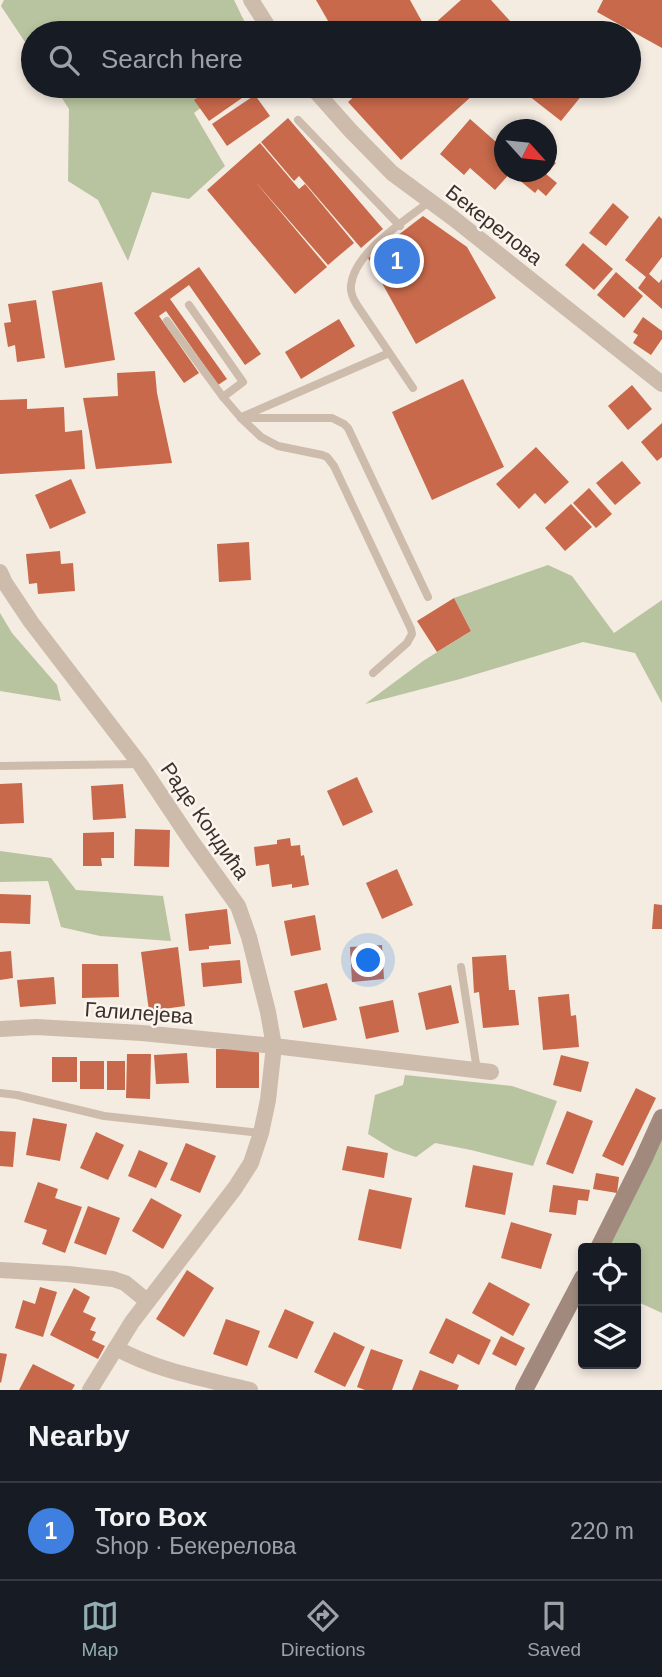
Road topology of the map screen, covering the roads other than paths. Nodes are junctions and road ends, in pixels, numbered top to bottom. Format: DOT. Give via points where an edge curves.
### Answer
graph roads {
  1 [pos="251,0"];
  2 [pos="264,21"];
  3 [pos="322,98"];
  4 [pos="298,120"];
  5 [pos="430,201"];
  6 [pos="400,226"];
  7 [pos="189,305"];
  8 [pos="167,321"];
  9 [pos="389,353"];
  10 [pos="662,384"];
  11 [pos="413,388"];
  12 [pos="223,397"];
  13 [pos="241,418"];
  14 [pos="0,572"];
  15 [pos="428,597"];
  16 [pos="373,673"];
  17 [pos="140,764"];
  18 [pos="0,766"];
  19 [pos="461,967"];
  20 [pos="0,1029"];
  21 [pos="274,1046"];
  22 [pos="484,1071"];
  23 [pos="0,1093"];
  24 [pos="662,1118"];
  25 [pos="261,1133"];
  26 [pos="602,1243"];
  27 [pos="0,1269"];
  28 [pos="578,1287"];
  29 [pos="147,1301"];
  30 [pos="116,1349"];
  31 [pos="90,1390"];
  32 [pos="250,1390"];
  33 [pos="524,1390"];
  1 -- 2 [label="street"];
  3 -- 5 [label="street, Бекерелова" via="392,173"];
  4 -- 6 [label="lane"];
  5 -- 6 [label="lane"];
  5 -- 10 [label="street, Бекерелова"];
  6 -- 9 [label="lane" via="365,256 351,285 352,296"];
  7 -- 12 [label="lane" via="243,382"];
  8 -- 12 [label="lane"];
  9 -- 11 [label="lane"];
  9 -- 13 [label="lane"];
  12 -- 13 [label="lane"];
  13 -- 15 [label="lane" via="332,418 344,424"];
  13 -- 16 [label="lane" via="270,443 322,455 334,466 411,629 410,640"];
  14 -- 17 [label="street, Раде Кондића" via="31,622"];
  17 -- 18 [label="lane"];
  17 -- 21 [label="street, Раде Кондића" via="237,906 249,937"];
  19 -- 22 [label="lane"];
  20 -- 21 [label="street, Галилејева" via="89,1029"];
  21 -- 22 [label="street, Галилејева"];
  21 -- 25 [label="street, Раде Кондића"];
  23 -- 25 [label="lane" via="104,1115"];
  24 -- 26 [label="street"];
  25 -- 29 [label="street, Раде Кондића" via="251,1163 235,1188"];
  27 -- 29 [label="street" via="113,1279"];
  28 -- 33 [label="street"];
  29 -- 30 [label="street, Раде Кондића"];
  30 -- 31 [label="street, Раде Кондића"];
  30 -- 32 [label="street" via="153,1365"];
}
